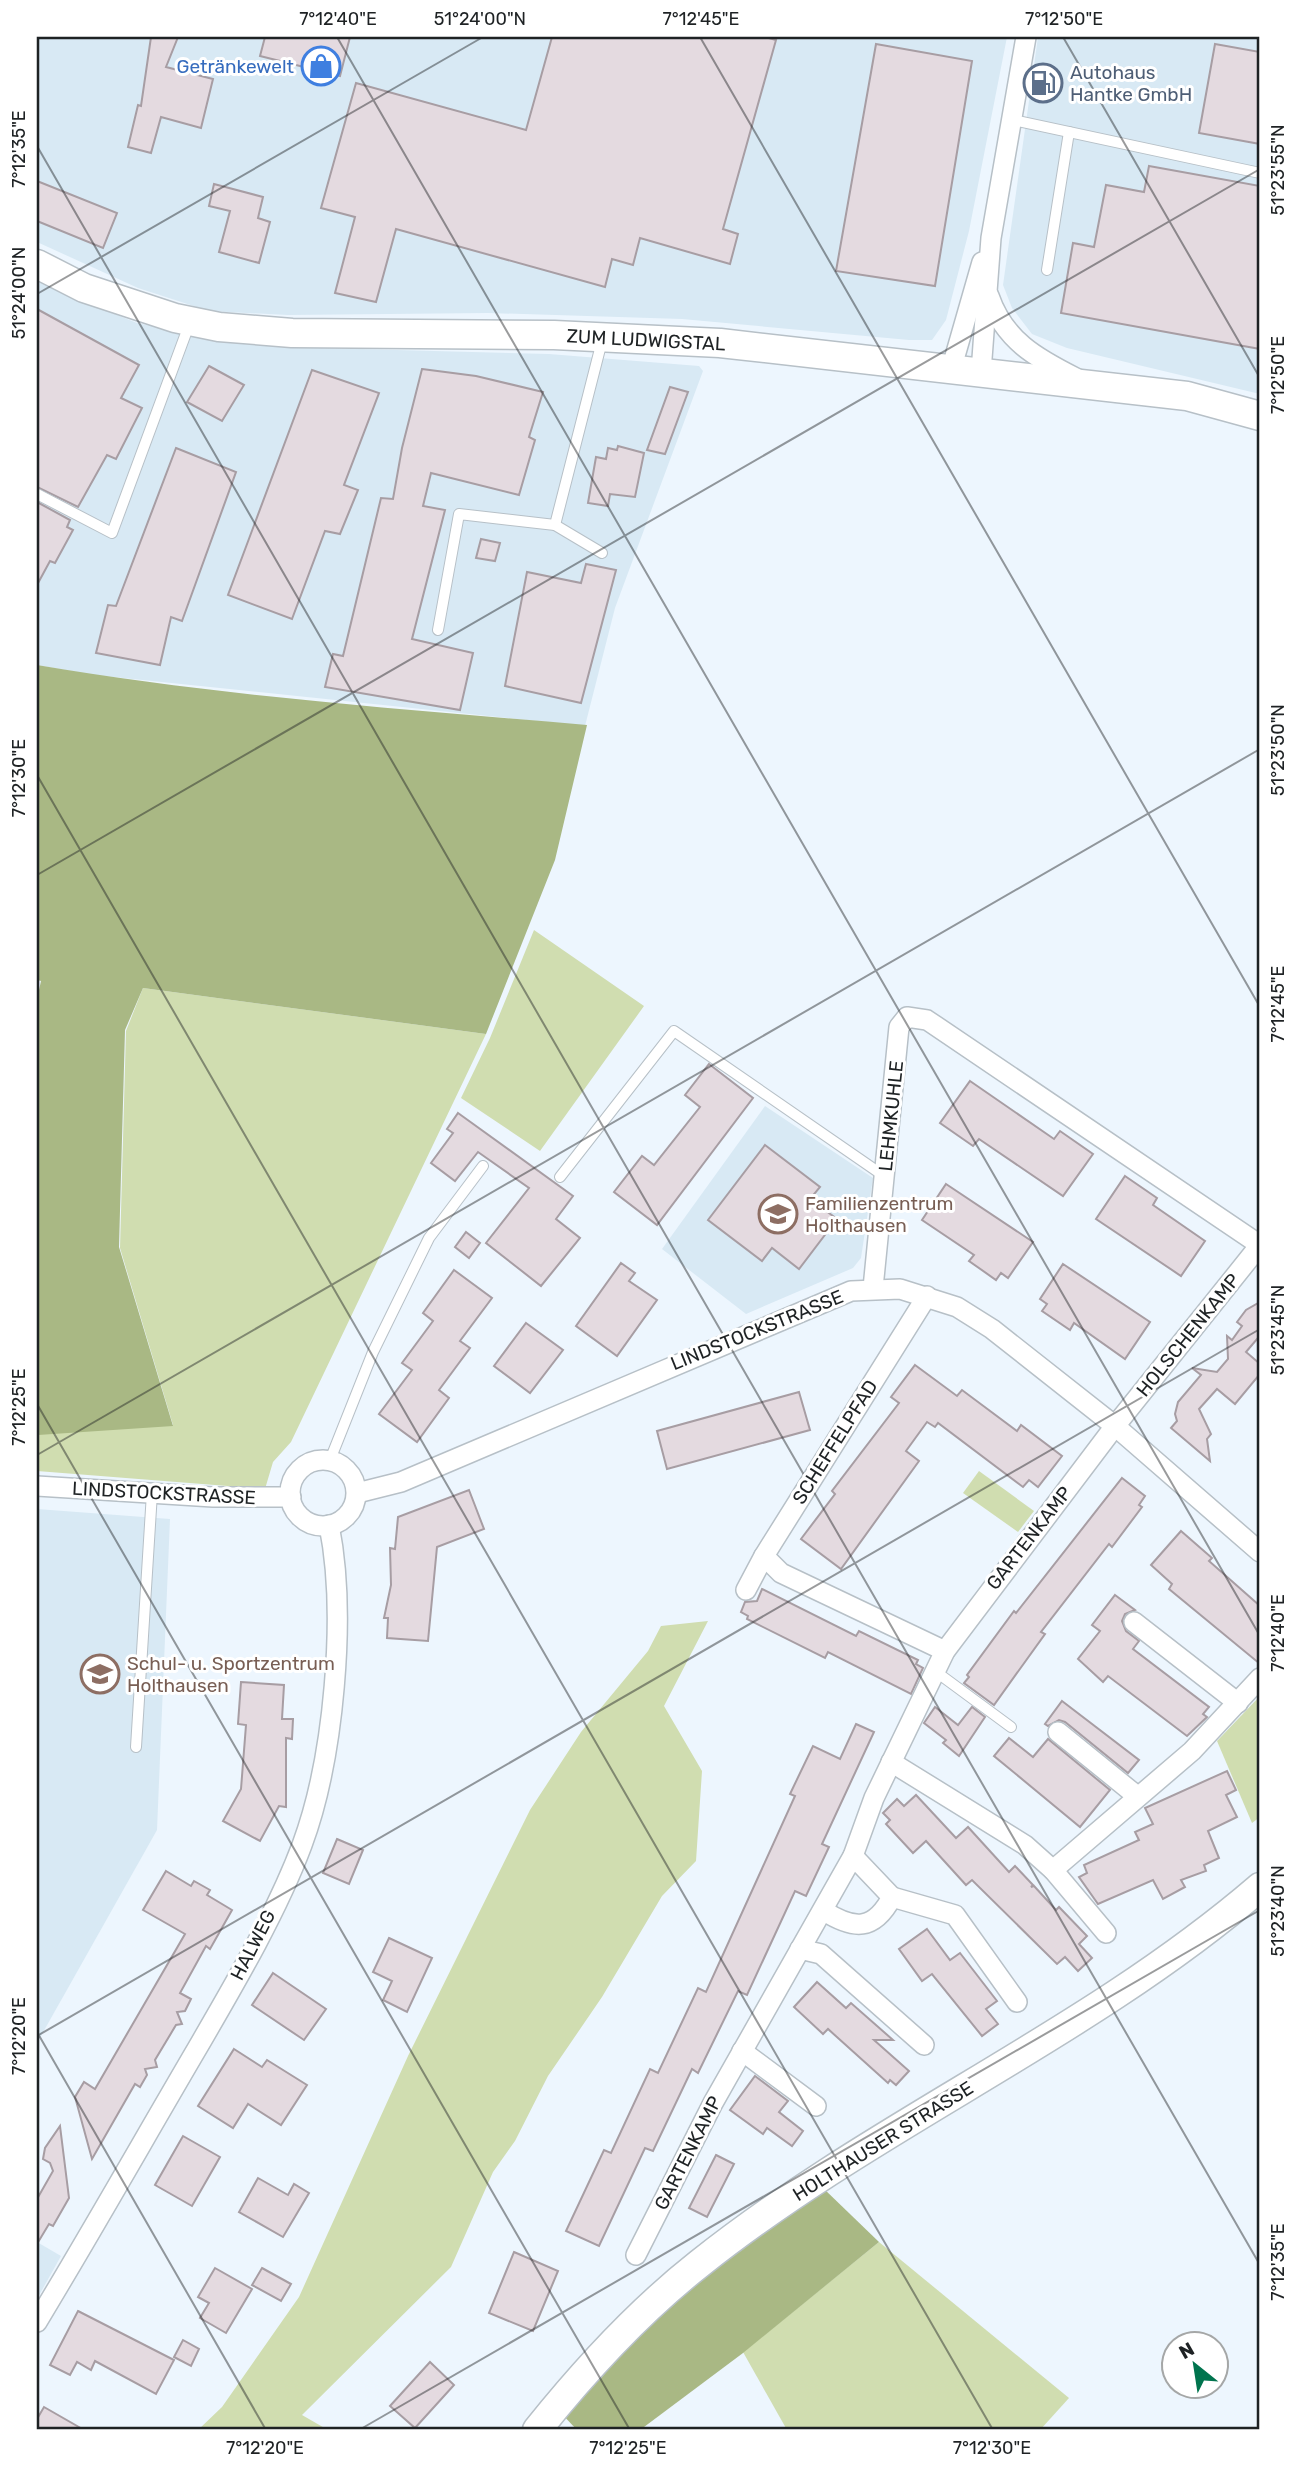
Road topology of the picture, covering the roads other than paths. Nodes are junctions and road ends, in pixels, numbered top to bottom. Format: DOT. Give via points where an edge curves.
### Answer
graph roads {
  1 [pos="1026,37"];
  2 [pos="1013,120"];
  3 [pos="1069,132"];
  4 [pos="1260,173"];
  5 [pos="990,238"];
  6 [pos="37,264"];
  7 [pos="1047,271"];
  8 [pos="987,290"];
  9 [pos="190,321"];
  10 [pos="603,337"];
  11 [pos="951,370"];
  12 [pos="981,372"];
  13 [pos="1086,383"];
  14 [pos="1260,416"];
  15 [pos="37,494"];
  16 [pos="555,525"];
  17 [pos="602,553"];
  18 [pos="438,630"];
  19 [pos="483,1166"];
  20 [pos="560,1177"];
  21 [pos="884,1177"];
  22 [pos="1260,1245"];
  23 [pos="873,1288"];
  24 [pos="927,1296"];
  25 [pos="1115,1426"];
  26 [pos="330,1461"];
  27 [pos="37,1486"];
  28 [pos="152,1493"];
  29 [pos="357,1493"];
  30 [pos="291,1497"];
  31 [pos="329,1525"];
  32 [pos="1260,1552"];
  33 [pos="764,1556"];
  34 [pos="746,1590"];
  35 [pos="1134,1622"];
  36 [pos="946,1651"];
  37 [pos="935,1671"];
  38 [pos="1260,1678"];
  39 [pos="1238,1703"];
  40 [pos="1011,1727"];
  41 [pos="1058,1732"];
  42 [pos="136,1747"];
  43 [pos="891,1762"];
  44 [pos="1137,1796"];
  45 [pos="853,1856"];
  46 [pos="1053,1870"];
  47 [pos="1260,1887"];
  48 [pos="892,1897"];
  49 [pos="824,1911"];
  50 [pos="1106,1933"];
  51 [pos="800,1949"];
  52 [pos="1017,2002"];
  53 [pos="924,2045"];
  54 [pos="742,2051"];
  55 [pos="816,2106"];
  56 [pos="636,2255"];
  57 [pos="37,2322"];
  58 [pos="537,2430"];
  1 -- 2 [label="street"];
  2 -- 3 [label="lane"];
  2 -- 5 [label="street"];
  3 -- 4 [label="lane"];
  3 -- 7 [label="lane"];
  5 -- 8 [label="street"];
  5 -- 11 [label="street"];
  6 -- 9 [label="street, ZUM LUDWIGSTAL" via="84,288"];
  8 -- 12 [label="street"];
  8 -- 13 [label="street" via="998,317 1016,342"];
  9 -- 10 [label="street, ZUM LUDWIGSTAL" via="292,333"];
  9 -- 15 [label="lane" via="111,533"];
  10 -- 11 [label="street, ZUM LUDWIGSTAL" via="720,343"];
  10 -- 16 [label="lane"];
  11 -- 12 [label="street, ZUM LUDWIGSTAL"];
  12 -- 13 [label="street, ZUM LUDWIGSTAL"];
  13 -- 14 [label="street, ZUM LUDWIGSTAL" via="1187,396"];
  16 -- 17 [label="lane"];
  16 -- 18 [label="lane" via="459,514"];
  19 -- 26 [label="lane" via="429,1238 373,1352"];
  20 -- 21 [label="lane" via="674,1031"];
  21 -- 22 [label="street, LEHMKUHLE" via="899,1027 907,1017 928,1020"];
  21 -- 23 [label="street, LEHMKUHLE"];
  22 -- 25 [label="street, HOLSCHENKAMP"];
  23 -- 24 [label="street, LINDSTOCKSTRASSE"];
  23 -- 29 [label="street, LINDSTOCKSTRASSE" via="839,1296 401,1482"];
  24 -- 25 [label="street, LINDSTOCKSTRASSE" via="957,1307 992,1329"];
  24 -- 33 [label="street, SCHEFFELPFAD"];
  25 -- 32 [label="street, LINDSTOCKSTRASSE"];
  25 -- 36 [label="street, GARTENKAMP"];
  26 -- 29 [label="street" via="352,1476"];
  26 -- 30 [label="street" via="319,1460 301,1469 291,1486"];
  27 -- 28 [label="street, LINDSTOCKSTRASSE"];
  28 -- 30 [label="street, LINDSTOCKSTRASSE"];
  28 -- 42 [label="lane"];
  29 -- 31 [label="street" via="352,1509 341,1521"];
  30 -- 31 [label="street" via="300,1516 316,1525"];
  31 -- 57 [label="street, HALWEG" via="337,1595 335,1673 314,1808 302,1846 218,2015"];
  33 -- 34 [label="street, SCHEFFELPFAD"];
  33 -- 36 [label="street" via="781,1573"];
  35 -- 39 [label="street"];
  36 -- 37 [label="street, GARTENKAMP"];
  37 -- 40 [label="lane"];
  37 -- 43 [label="street, GARTENKAMP"];
  38 -- 39 [label="street"];
  39 -- 44 [label="street" via="1192,1751"];
  41 -- 44 [label="street"];
  43 -- 45 [label="street, GARTENKAMP"];
  43 -- 46 [label="street" via="1025,1845"];
  44 -- 46 [label="street"];
  45 -- 48 [label="street"];
  45 -- 49 [label="street, GARTENKAMP"];
  46 -- 50 [label="street"];
  47 -- 58 [label="street, HOLTHAUSER STRASSE" via="1099,2007 845,2161 733,2237 652,2304"];
  48 -- 49 [label="street" via="883,1913 860,1925 845,1924"];
  48 -- 52 [label="street" via="955,1915"];
  49 -- 51 [label="street, GARTENKAMP"];
  51 -- 53 [label="street" via="821,1954"];
  51 -- 54 [label="street, GARTENKAMP"];
  54 -- 55 [label="street"];
  54 -- 56 [label="street, GARTENKAMP"];
}
